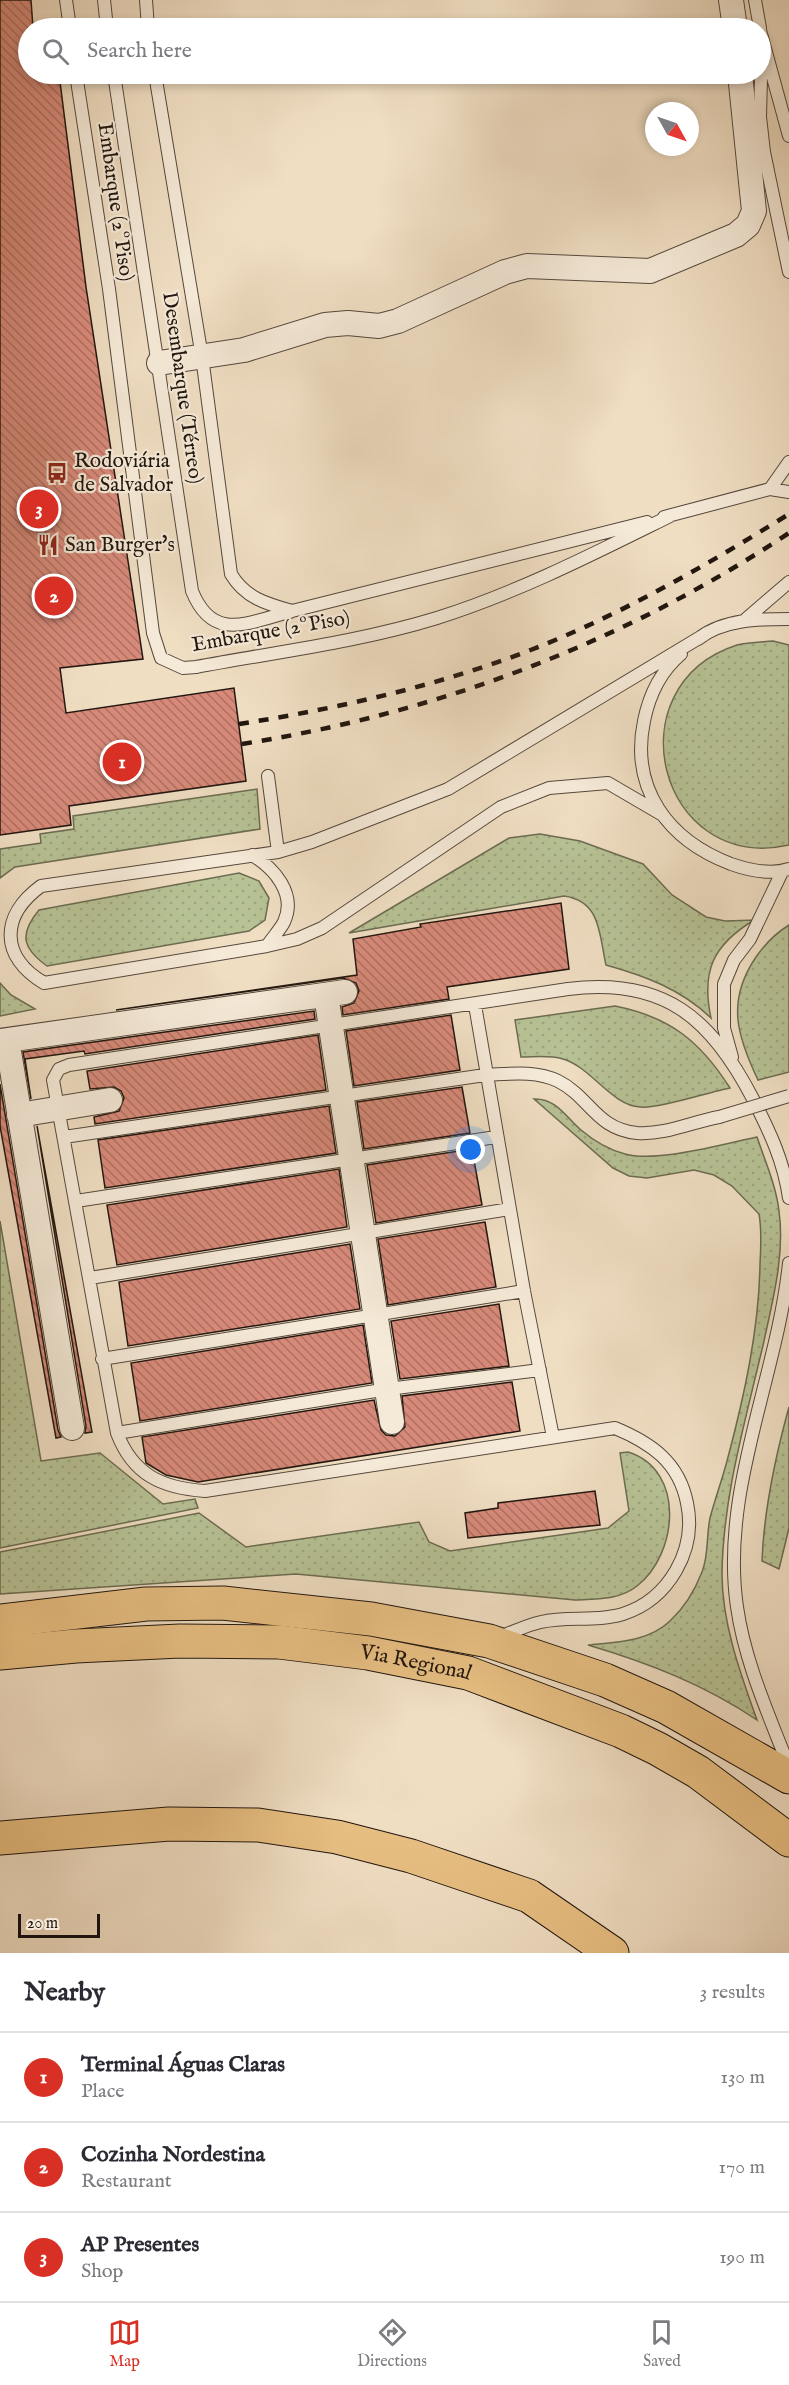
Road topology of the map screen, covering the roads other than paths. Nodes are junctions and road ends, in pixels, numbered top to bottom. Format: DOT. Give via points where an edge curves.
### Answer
graph roads {
  1 [pos="66,0"];
  2 [pos="104,0"];
  3 [pos="146,0"];
  4 [pos="731,0"];
  5 [pos="755,0"];
  6 [pos="69,18"];
  7 [pos="107,18"];
  8 [pos="147,18"];
  9 [pos="734,18"];
  10 [pos="758,18"];
  11 [pos="771,69"];
  12 [pos="77,84"];
  13 [pos="116,84"];
  14 [pos="157,84"];
  15 [pos="741,84"];
  16 [pos="760,84"];
  17 [pos="789,136"];
  18 [pos="789,272"];
  19 [pos="202,357"];
  20 [pos="159,363"];
  21 [pos="789,462"];
  22 [pos="770,489"];
  23 [pos="789,492"];
  24 [pos="670,516"];
  25 [pos="789,582"];
  26 [pos="292,611"];
  27 [pos="789,618"];
  28 [pos="746,619"];
  29 [pos="704,634"];
  30 [pos="268,776"];
  31 [pos="661,814"];
  32 [pos="278,852"];
  33 [pos="252,855"];
  34 [pos="785,870"];
  35 [pos="267,946"];
  36 [pos="475,1005"];
  37 [pos="330,1025"];
  38 [pos="3,1041"];
  39 [pos="733,1061"];
  40 [pos="485,1075"];
  41 [pos="340,1095"];
  42 [pos="789,1096"];
  43 [pos="110,1100"];
  44 [pos="57,1109"];
  45 [pos="19,1115"];
  46 [pos="64,1137"];
  47 [pos="496,1137"];
  48 [pos="351,1159"];
  49 [pos="789,1198"];
  50 [pos="76,1201"];
  51 [pos="510,1209"];
  52 [pos="363,1234"];
  53 [pos="789,1263"];
  54 [pos="90,1278"];
  55 [pos="524,1292"];
  56 [pos="376,1314"];
  57 [pos="102,1359"];
  58 [pos="540,1370"];
  59 [pos="388,1389"];
  60 [pos="392,1422"];
  61 [pos="72,1428"];
  62 [pos="117,1433"];
  63 [pos="553,1437"];
  64 [pos="0,1622"];
  65 [pos="489,1641"];
  66 [pos="0,1653"];
  67 [pos="789,1767"];
  68 [pos="789,1777"];
  69 [pos="0,1838"];
  70 [pos="789,1840"];
  71 [pos="612,1953"];
  1 -- 6 [label="lane"];
  2 -- 7 [label="lane"];
  3 -- 8 [label="lane"];
  4 -- 9 [label="street"];
  5 -- 10 [label="lane"];
  11 -- 17 [label="lane"];
  12 -- 24 [label="lane, Embarque (2ºPiso)" via="153,633 161,658 183,668 196,667 360,637 435,618 538,581"];
  13 -- 20 [label="lane, Desembarque (Térreo)"];
  14 -- 19 [label="lane, Desembarque (Térreo)"];
  15 -- 19 [label="street" via="754,211 748,225 736,235 650,271 527,266 505,272 398,321 379,326 325,325 244,350"];
  16 -- 18 [label="lane" via="764,152"];
  19 -- 20 [label="street"];
  19 -- 26 [label="lane, Desembarque (Térreo)" via="231,574 238,586 262,603"];
  20 -- 26 [label="lane, Desembarque (Térreo)" via="192,591 199,609 218,624 231,626"];
  21 -- 22 [label="lane"];
  22 -- 23 [label="lane"];
  22 -- 24 [label="lane"];
  24 -- 26 [label="lane, Desembarque (Térreo)"];
  25 -- 28 [label="lane"];
  27 -- 28 [label="lane"];
  28 -- 29 [label="lane"];
  29 -- 31 [label="lane" via="670,663 648,700 639,743 645,787"];
  29 -- 32 [label="lane" via="448,789"];
  30 -- 32 [label="lane"];
  31 -- 34 [label="lane" via="713,857 746,869"];
  31 -- 35 [label="lane" via="608,783 549,788 501,807 322,928"];
  32 -- 33 [label="lane"];
  33 -- 35 [label="lane" via="270,866 282,882 288,902 284,922"];
  33 -- 35 [label="lane" via="41,886 18,898 4,919 1,942 8,959 23,973 44,983"];
  34 -- 39 [label="lane" via="724,984 724,1028"];
  36 -- 37 [label="lane"];
  36 -- 39 [label="lane" via="595,985 624,987 671,1002 691,1015"];
  36 -- 40 [label="lane"];
  37 -- 38 [label="street" via="336,993"];
  37 -- 41 [label="street"];
  37 -- 44 [label="lane" via="69,1065 59,1069 53,1080"];
  38 -- 45 [label="street"];
  39 -- 49 [label="lane" via="776,1145"];
  40 -- 41 [label="lane"];
  40 -- 42 [label="lane, bridge" via="533,1074 559,1081 599,1118 625,1131 654,1132"];
  40 -- 47 [label="lane"];
  41 -- 46 [label="lane"];
  41 -- 48 [label="street"];
  43 -- 44 [label="street"];
  44 -- 45 [label="street"];
  44 -- 46 [label="lane"];
  45 -- 61 [label="street"];
  46 -- 50 [label="lane"];
  47 -- 48 [label="lane"];
  47 -- 51 [label="lane"];
  48 -- 50 [label="lane"];
  48 -- 52 [label="street"];
  50 -- 54 [label="lane"];
  51 -- 52 [label="lane"];
  51 -- 55 [label="lane"];
  52 -- 54 [label="lane"];
  52 -- 56 [label="street"];
  53 -- 67 [label="lane" via="742,1487 734,1561 737,1608 747,1653"];
  54 -- 57 [label="lane"];
  55 -- 56 [label="lane"];
  55 -- 58 [label="lane"];
  56 -- 57 [label="lane"];
  56 -- 59 [label="street"];
  57 -- 62 [label="lane"];
  58 -- 59 [label="lane"];
  58 -- 63 [label="lane"];
  59 -- 60 [label="street"];
  59 -- 62 [label="lane"];
  62 -- 63 [label="lane" via="124,1451 151,1478 178,1489 205,1491"];
  63 -- 65 [label="lane" via="615,1428 640,1438 661,1453 677,1474 685,1494 690,1518 688,1542 679,1566 645,1604 621,1614 541,1622"];
  64 -- 65 [label="main road" via="146,1604 223,1603 371,1619"];
  65 -- 68 [label="main road" via="605,1680 666,1707"];
  66 -- 70 [label="main road, Via Regional" via="180,1641 279,1642 368,1653 468,1673 658,1749 698,1772"];
  69 -- 71 [label="main road" via="169,1824 258,1825 337,1837 411,1856 529,1896"];
}
